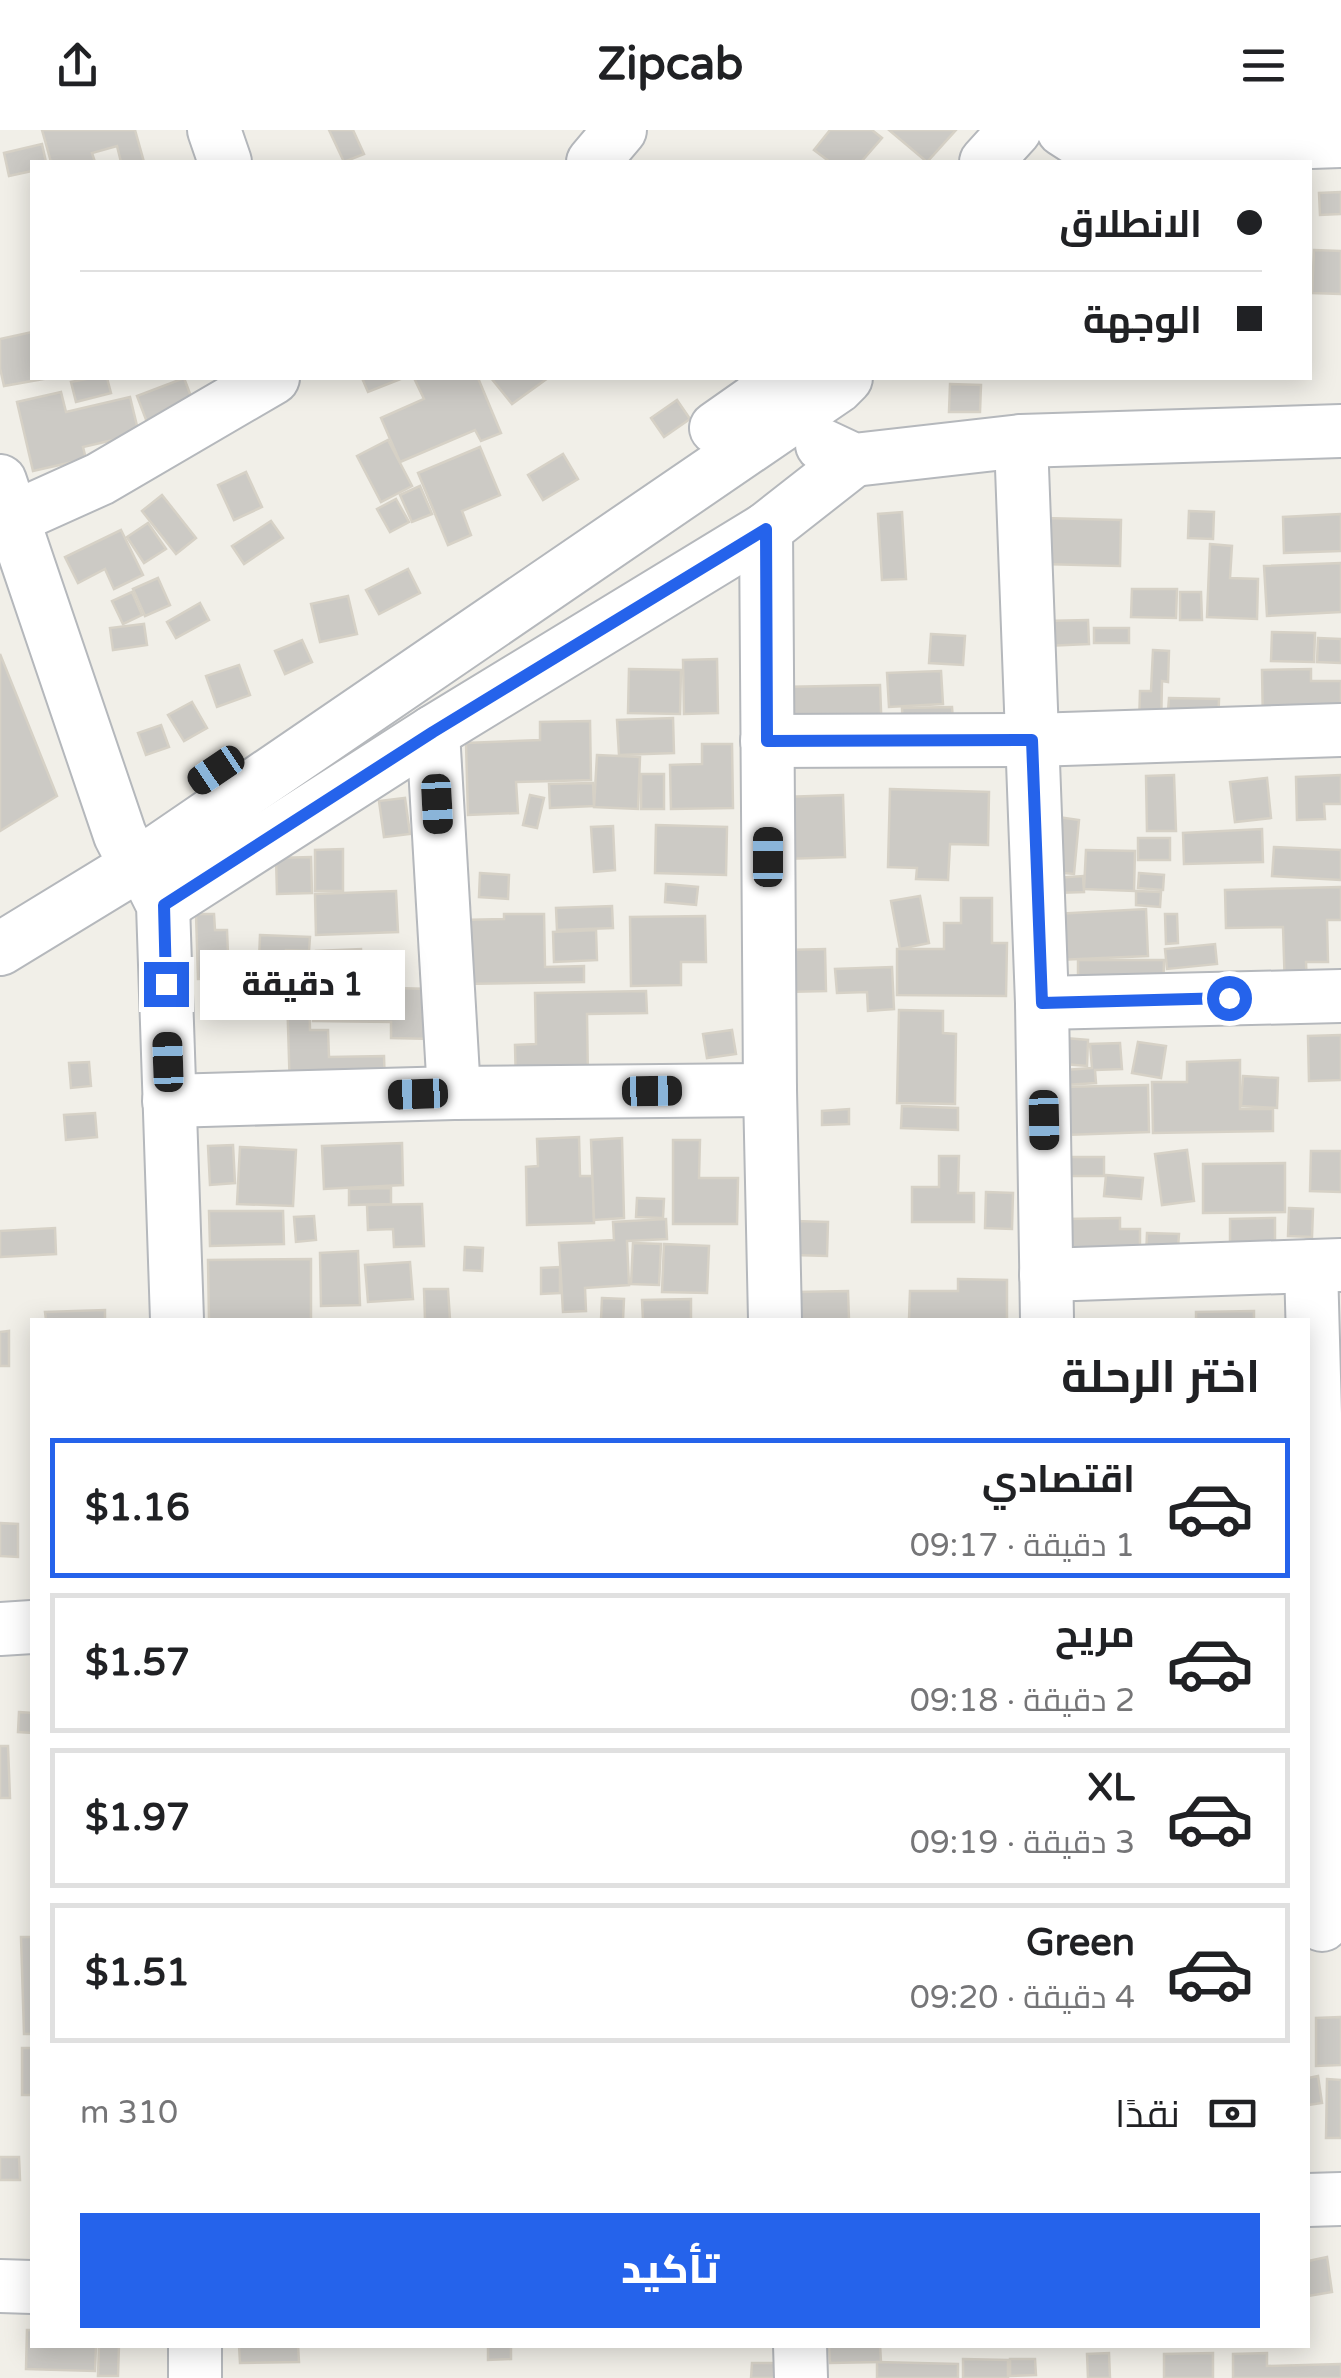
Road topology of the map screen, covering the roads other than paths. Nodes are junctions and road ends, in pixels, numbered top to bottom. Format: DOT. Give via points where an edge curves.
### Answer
graph roads {
  1 [pos="214,130"];
  2 [pos="620,130"];
  3 [pos="1015,130"];
  4 [pos="1063,130"];
  5 [pos="1341,141"];
  6 [pos="224,160"];
  7 [pos="595,160"];
  8 [pos="988,160"];
  9 [pos="1037,160"];
  10 [pos="269,380"];
  11 [pos="844,380"];
  12 [pos="761,396"];
  13 [pos="1341,431"];
  14 [pos="1020,441"];
  15 [pos="854,460"];
  16 [pos="5,508"];
  17 [pos="766,529"];
  18 [pos="1341,730"];
  19 [pos="433,732"];
  20 [pos="1032,740"];
  21 [pos="767,741"];
  22 [pos="140,869"];
  23 [pos="0,908"];
  24 [pos="0,949"];
  25 [pos="1341,996"];
  26 [pos="1042,1003"];
  27 [pos="770,1090"];
  28 [pos="454,1094"];
  29 [pos="169,1101"];
  30 [pos="1326,1265"];
  31 [pos="1046,1298"];
  32 [pos="177,1318"];
  33 [pos="775,1318"];
  34 [pos="30,1627"];
  35 [pos="0,1629"];
  36 [pos="1332,1671"];
  37 [pos="1323,1925"];
  38 [pos="1341,2199"];
  39 [pos="1310,2200"];
  40 [pos="0,2286"];
  41 [pos="30,2286"];
  42 [pos="195,2348"];
  43 [pos="800,2348"];
  44 [pos="195,2378"];
  45 [pos="801,2378"];
  1 -- 6 [label="street"];
  2 -- 7 [label="street"];
  3 -- 8 [label="street"];
  4 -- 5 [label="street" via="1094,150"];
  4 -- 9 [label="street"];
  10 -- 16 [label="street" via="100,479"];
  11 -- 12 [label="street" via="837,387"];
  12 -- 15 [label="street"];
  12 -- 22 [label="street" via="410,642"];
  13 -- 14 [label="street"];
  14 -- 15 [label="street"];
  14 -- 20 [label="street"];
  15 -- 17 [label="street"];
  16 -- 22 [label="street"];
  17 -- 19 [label="street"];
  17 -- 21 [label="street"];
  18 -- 20 [label="street"];
  19 -- 22 [label="street"];
  19 -- 28 [label="street"];
  20 -- 21 [label="street"];
  20 -- 26 [label="street"];
  21 -- 27 [label="street"];
  22 -- 23 [label="street"];
  22 -- 24 [label="street"];
  22 -- 29 [label="street"];
  25 -- 26 [label="street"];
  26 -- 31 [label="street"];
  27 -- 28 [label="street"];
  27 -- 33 [label="street"];
  28 -- 29 [label="street"];
  29 -- 32 [label="street"];
  30 -- 31 [label="street"];
  30 -- 36 [label="street"];
  34 -- 35 [label="street"];
  36 -- 37 [label="street"];
  38 -- 39 [label="street"];
  40 -- 41 [label="street"];
  42 -- 44 [label="street"];
  43 -- 45 [label="street"];
}
